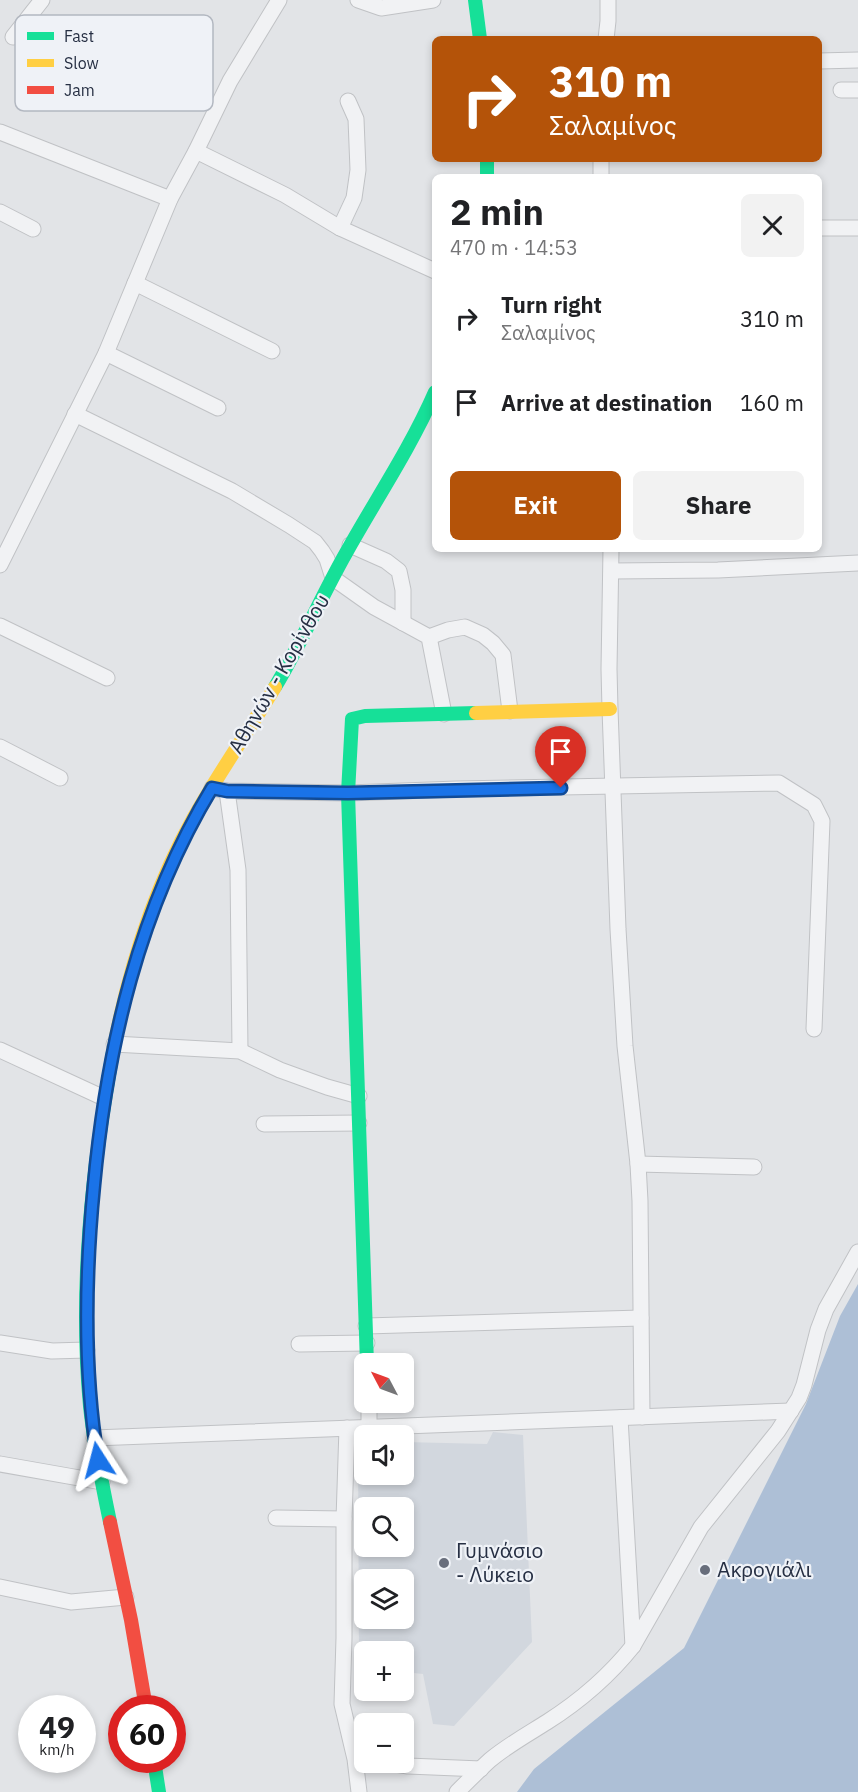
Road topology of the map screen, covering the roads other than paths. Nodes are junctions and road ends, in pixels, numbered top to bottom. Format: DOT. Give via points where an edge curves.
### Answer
graph roads {
  1 [pos="42,0"];
  2 [pos="279,0"];
  3 [pos="358,0"];
  4 [pos="433,0"];
  5 [pos="475,0"];
  6 [pos="608,0"];
  7 [pos="30,15"];
  8 [pos="15,34"];
  9 [pos="480,36"];
  10 [pos="606,36"];
  11 [pos="13,37"];
  12 [pos="858,60"];
  13 [pos="822,61"];
  14 [pos="841,90"];
  15 [pos="858,90"];
  16 [pos="348,101"];
  17 [pos="0,132"];
  18 [pos="196,151"];
  19 [pos="170,199"];
  20 [pos="0,212"];
  21 [pos="340,228"];
  22 [pos="822,228"];
  23 [pos="858,228"];
  24 [pos="33,229"];
  25 [pos="432,270"];
  26 [pos="135,283"];
  27 [pos="272,351"];
  28 [pos="106,353"];
  29 [pos="432,398"];
  30 [pos="218,408"];
  31 [pos="75,414"];
  32 [pos="350,545"];
  33 [pos="612,552"];
  34 [pos="858,563"];
  35 [pos="0,565"];
  36 [pos="612,571"];
  37 [pos="333,578"];
  38 [pos="403,623"];
  39 [pos="0,626"];
  40 [pos="429,637"];
  41 [pos="107,678"];
  42 [pos="610,710"];
  43 [pos="510,711"];
  44 [pos="444,714"];
  45 [pos="0,747"];
  46 [pos="60,778"];
  47 [pos="613,787"];
  48 [pos="212,788"];
  49 [pos="227,791"];
  50 [pos="348,793"];
  51 [pos="814,1029"];
  52 [pos="114,1044"];
  53 [pos="0,1050"];
  54 [pos="240,1051"];
  55 [pos="358,1096"];
  56 [pos="104,1098"];
  57 [pos="359,1123"];
  58 [pos="264,1124"];
  59 [pos="638,1164"];
  60 [pos="754,1167"];
  61 [pos="858,1252"];
  62 [pos="641,1318"];
  63 [pos="366,1326"];
  64 [pos="0,1343"];
  65 [pos="367,1343"];
  66 [pos="299,1344"];
  67 [pos="87,1350"];
  68 [pos="367,1353"];
  69 [pos="791,1411"];
  70 [pos="642,1417"];
  71 [pos="620,1418"];
  72 [pos="414,1425"];
  73 [pos="347,1428"];
  74 [pos="354,1428"];
  75 [pos="94,1438"];
  76 [pos="0,1464"];
  77 [pos="102,1482"];
  78 [pos="276,1518"];
  79 [pos="344,1519"];
  80 [pos="0,1587"];
  81 [pos="126,1597"];
  82 [pos="633,1646"];
  83 [pos="144,1695"];
  84 [pos="354,1741"];
  85 [pos="414,1766"];
  86 [pos="481,1769"];
  87 [pos="156,1773"];
  88 [pos="360,1773"];
  89 [pos="159,1792"];
  90 [pos="359,1792"];
  91 [pos="457,1792"];
  1 -- 7 [label="street"];
  2 -- 18 [label="street" via="230,81"];
  3 -- 4 [label="street" via="381,8"];
  5 -- 9 [label="main road"];
  6 -- 10 [label="street"];
  8 -- 11 [label="street"];
  12 -- 13 [label="street"];
  14 -- 15 [label="street"];
  16 -- 21 [label="street" via="356,119 358,170 354,198"];
  17 -- 19 [label="street"];
  18 -- 19 [label="street"];
  18 -- 21 [label="street" via="285,195"];
  19 -- 26 [label="street"];
  20 -- 24 [label="street"];
  21 -- 25 [label="street"];
  22 -- 23 [label="street"];
  26 -- 27 [label="street"];
  26 -- 28 [label="street"];
  28 -- 30 [label="street"];
  28 -- 31 [label="street"];
  29 -- 32 [label="main road, Αθηνών - Κορίνθου"];
  31 -- 35 [label="street"];
  31 -- 37 [label="street" via="232,491 289,525 315,542"];
  32 -- 37 [label="main road, Αθηνών - Κορίνθου"];
  32 -- 38 [label="street" via="399,571"];
  33 -- 36 [label="street"];
  34 -- 36 [label="street"];
  36 -- 42 [label="street"];
  37 -- 38 [label="street"];
  37 -- 48 [label="main road, Αθηνών - Κορίνθου" via="290,662"];
  38 -- 40 [label="street"];
  39 -- 41 [label="street"];
  40 -- 43 [label="street" via="465,627 494,643 503,655"];
  40 -- 44 [label="street"];
  42 -- 43 [label="main road"];
  42 -- 47 [label="street"];
  43 -- 44 [label="main road"];
  44 -- 50 [label="main road" via="352,719"];
  45 -- 46 [label="street"];
  47 -- 50 [label="street"];
  47 -- 51 [label="street" via="778,783 814,805 822,821"];
  47 -- 59 [label="street" via="625,1046"];
  48 -- 49 [label="street"];
  48 -- 52 [label="main road, Αθηνών - Κορίνθου" via="187,831 157,899"];
  49 -- 50 [label="street"];
  49 -- 54 [label="street" via="238,870"];
  50 -- 55 [label="main road"];
  52 -- 54 [label="street"];
  52 -- 56 [label="main road, Αθηνών - Κορίνθου"];
  53 -- 56 [label="street"];
  54 -- 55 [label="street" via="299,1077"];
  55 -- 57 [label="main road"];
  56 -- 67 [label="main road, Αθηνών - Κορίνθου" via="89,1230"];
  57 -- 58 [label="street"];
  57 -- 63 [label="main road"];
  59 -- 60 [label="street"];
  59 -- 62 [label="street"];
  61 -- 69 [label="street" via="826,1309 804,1385"];
  62 -- 63 [label="street"];
  62 -- 70 [label="street"];
  63 -- 65 [label="main road"];
  64 -- 67 [label="street" via="52,1351"];
  65 -- 66 [label="street"];
  65 -- 68 [label="main road"];
  67 -- 75 [label="main road, Αθηνών - Κορίνθου"];
  69 -- 70 [label="street"];
  69 -- 82 [label="street" via="701,1527"];
  70 -- 71 [label="street"];
  71 -- 72 [label="street"];
  71 -- 82 [label="street"];
  73 -- 74 [label="street"];
  73 -- 75 [label="street"];
  73 -- 79 [label="street"];
  75 -- 77 [label="main road, Αθηνών - Κορίνθου"];
  76 -- 77 [label="street"];
  77 -- 81 [label="main road, Αθηνών - Κορίνθου"];
  78 -- 79 [label="street"];
  79 -- 84 [label="street" via="342,1704"];
  80 -- 81 [label="street" via="71,1602"];
  81 -- 83 [label="main road, Αθηνών - Κορίνθου"];
  82 -- 86 [label="street" via="595,1686"];
  85 -- 86 [label="street"];
  86 -- 91 [label="street"];
  87 -- 89 [label="main road"];
  88 -- 90 [label="street"];
}
